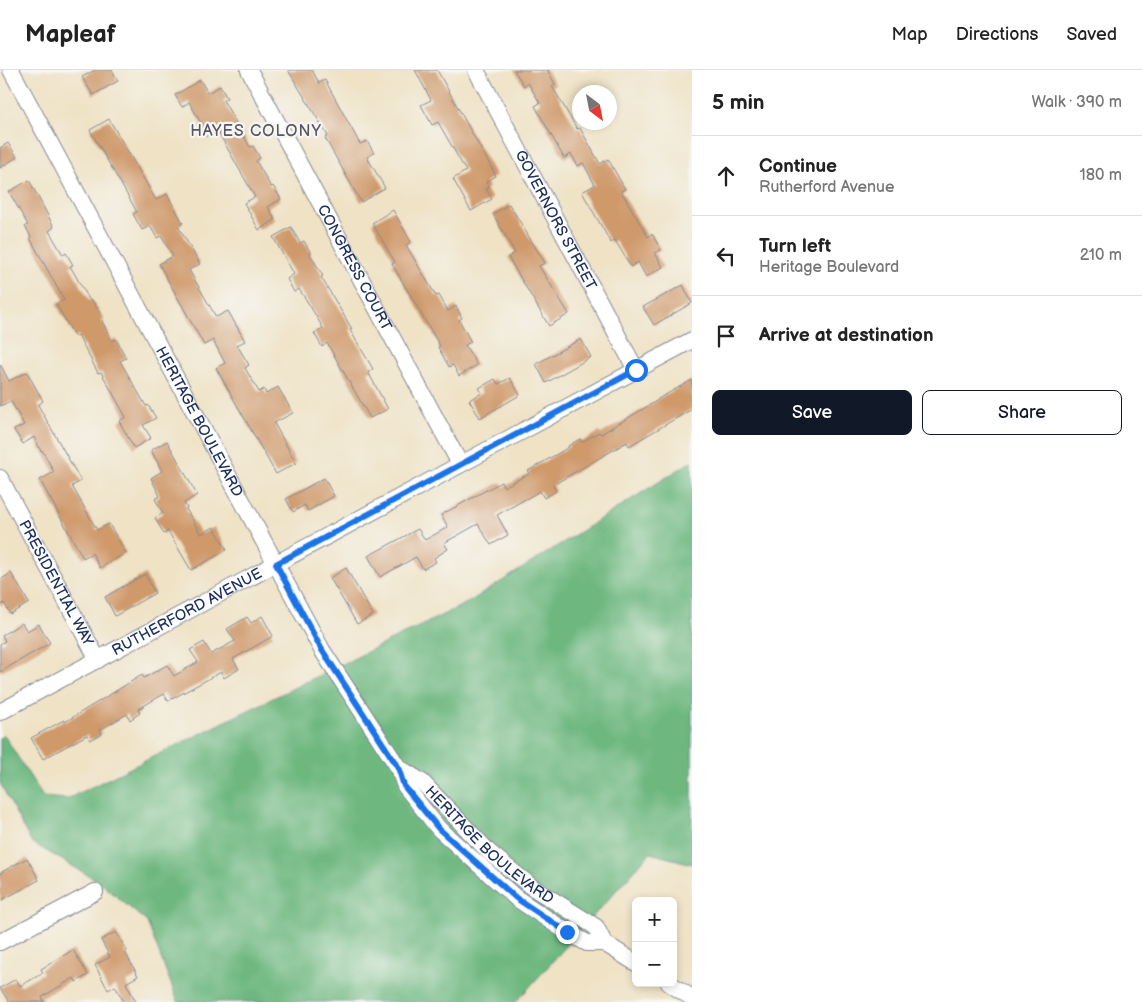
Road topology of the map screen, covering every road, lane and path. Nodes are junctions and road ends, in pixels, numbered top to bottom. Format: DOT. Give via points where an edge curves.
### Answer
graph roads {
  1 [pos="249,70"];
  2 [pos="476,70"];
  3 [pos="16,72"];
  4 [pos="692,340"];
  5 [pos="636,370"];
  6 [pos="460,464"];
  7 [pos="1,483"];
  8 [pos="276,564"];
  9 [pos="98,660"];
  10 [pos="0,712"];
  11 [pos="95,892"];
  12 [pos="0,942"];
  13 [pos="632,960"];
  14 [pos="675,987"];
  15 [pos="692,998"];
  1 -- 6 [label="street, CONGRESS COURT"];
  2 -- 5 [label="street, GOVERNORS STREET"];
  3 -- 8 [label="street, HERITAGE BOULEVARD"];
  4 -- 5 [label="street, RUTHERFORD AVENUE"];
  5 -- 6 [label="street, RUTHERFORD AVENUE"];
  6 -- 8 [label="street, RUTHERFORD AVENUE"];
  7 -- 9 [label="street, PRESIDENTIAL WAY"];
  8 -- 9 [label="street, RUTHERFORD AVENUE"];
  8 -- 13 [label="street, HERITAGE BOULEVARD" via="322,650 398,767 422,782 504,864 596,927 604,943"];
  9 -- 10 [label="street, RUTHERFORD AVENUE"];
  11 -- 12 [label="street"];
  14 -- 15 [label="street"];
}
